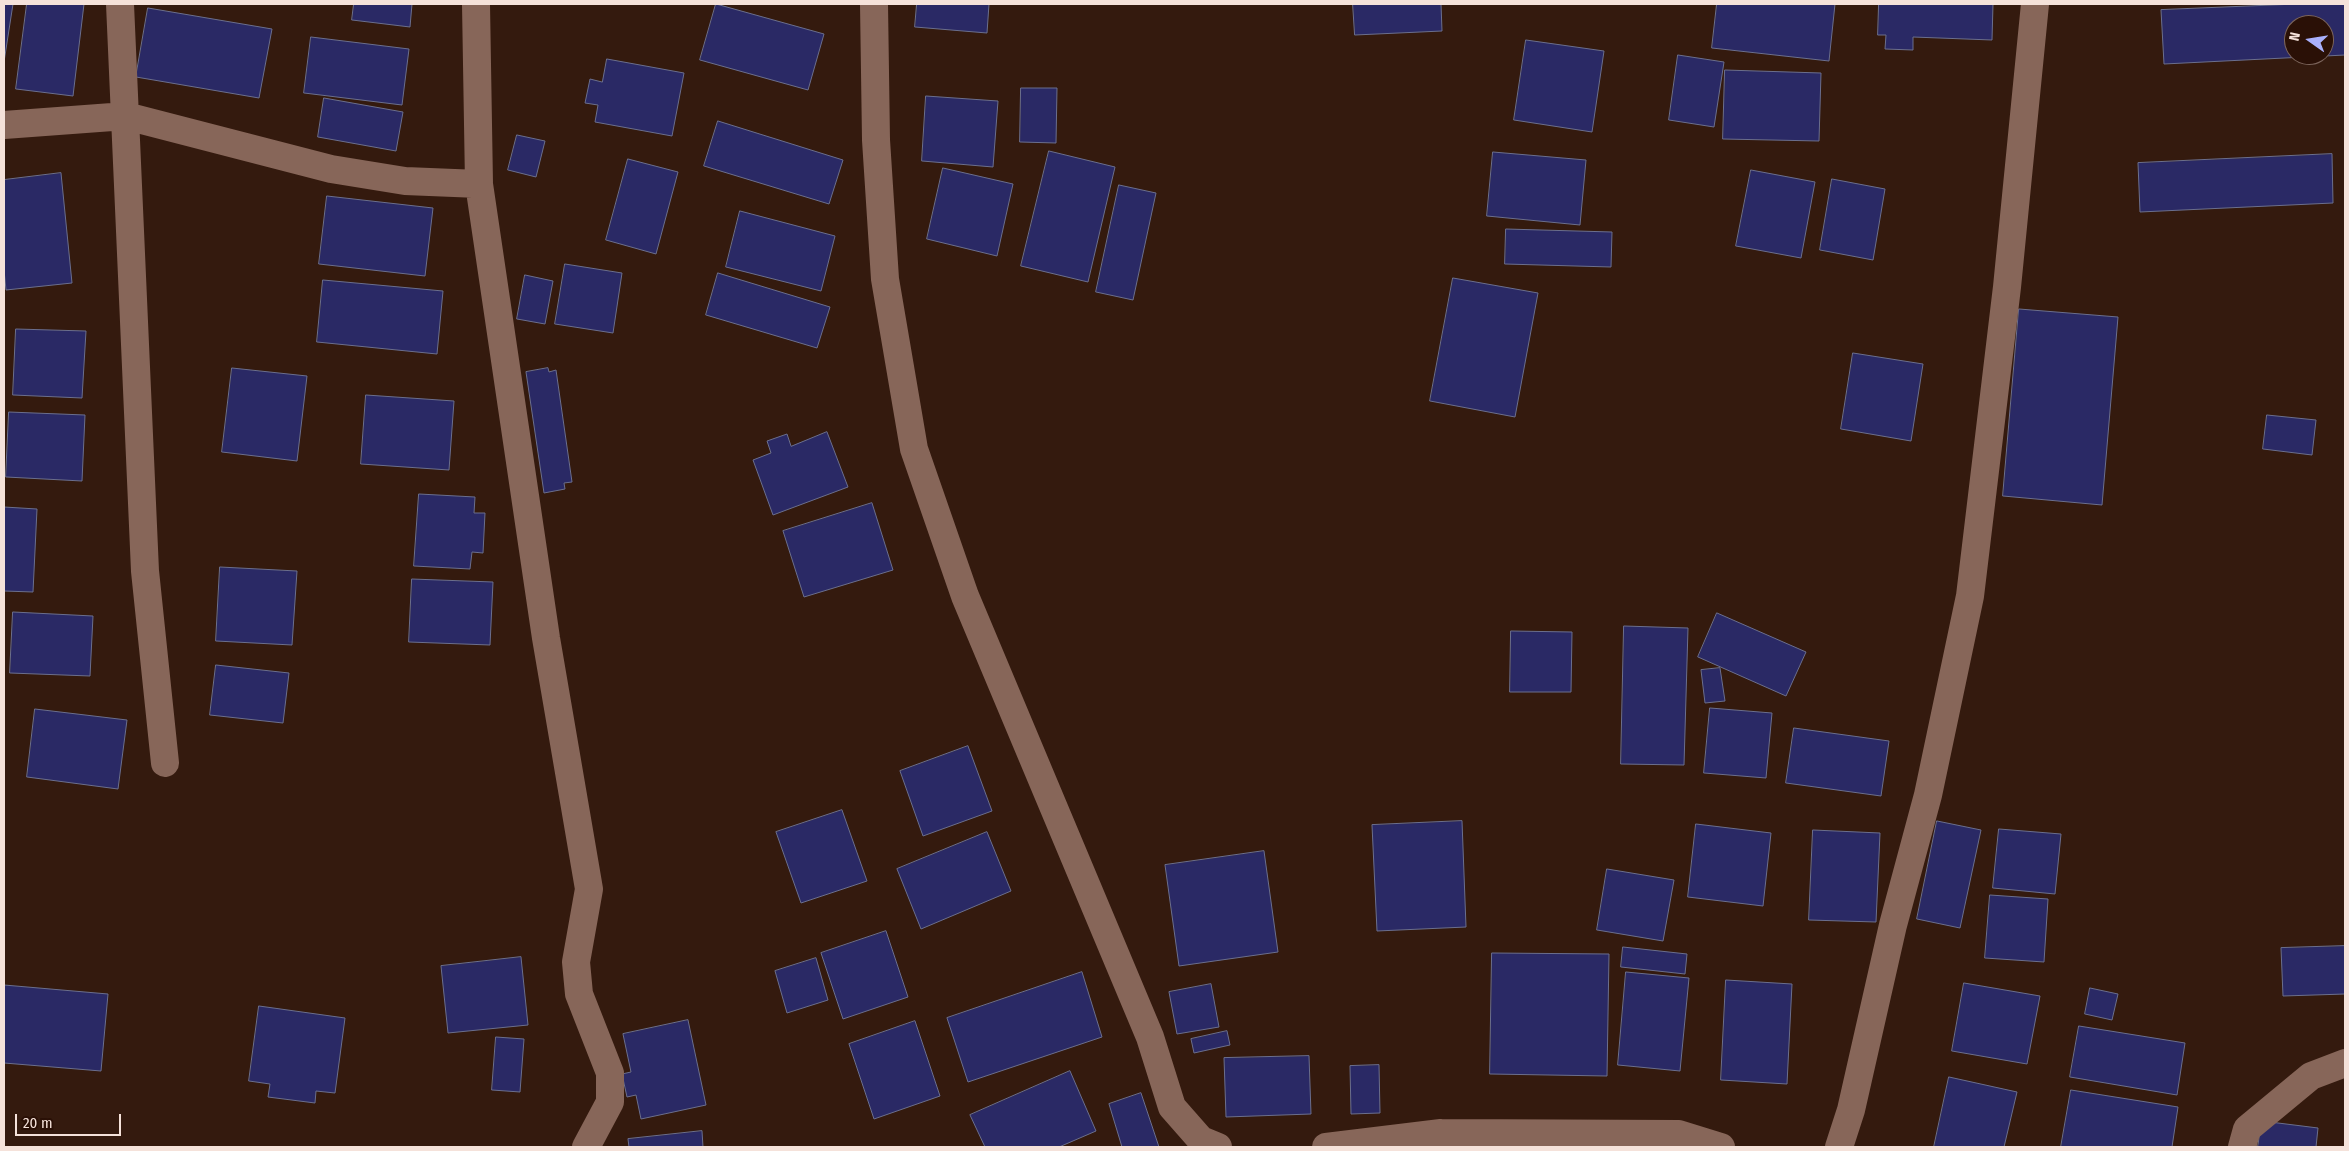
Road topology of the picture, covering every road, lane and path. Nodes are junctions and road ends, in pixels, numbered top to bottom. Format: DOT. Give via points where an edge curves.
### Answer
graph roads {
  1 [pos="120,4"];
  2 [pos="476,4"];
  3 [pos="874,4"];
  4 [pos="2035,4"];
  5 [pos="126,116"];
  6 [pos="4,125"];
  7 [pos="479,184"];
  8 [pos="165,762"];
  9 [pos="2345,1063"];
  10 [pos="1441,1140"];
  11 [pos="586,1147"];
  12 [pos="1218,1147"];
  13 [pos="1326,1147"];
  14 [pos="1721,1147"];
  15 [pos="1839,1147"];
  16 [pos="2242,1147"];
  1 -- 5 [label="street"];
  2 -- 7 [label="street"];
  3 -- 12 [label="street" via="876,140 885,279 914,449 965,596 1150,1037 1172,1107 1201,1140"];
  4 -- 15 [label="street" via="2007,287 1970,596 1928,795 1893,925 1851,1110"];
  5 -- 6 [label="street"];
  5 -- 7 [label="street" via="331,169 405,181"];
  5 -- 8 [label="street" via="145,571"];
  7 -- 11 [label="street" via="546,638 589,889 576,962 579,994 610,1073 610,1102"];
  9 -- 16 [label="street" via="2311,1076 2248,1129"];
  10 -- 13 [label="street"];
  10 -- 14 [label="street" via="1679,1134"];
}
